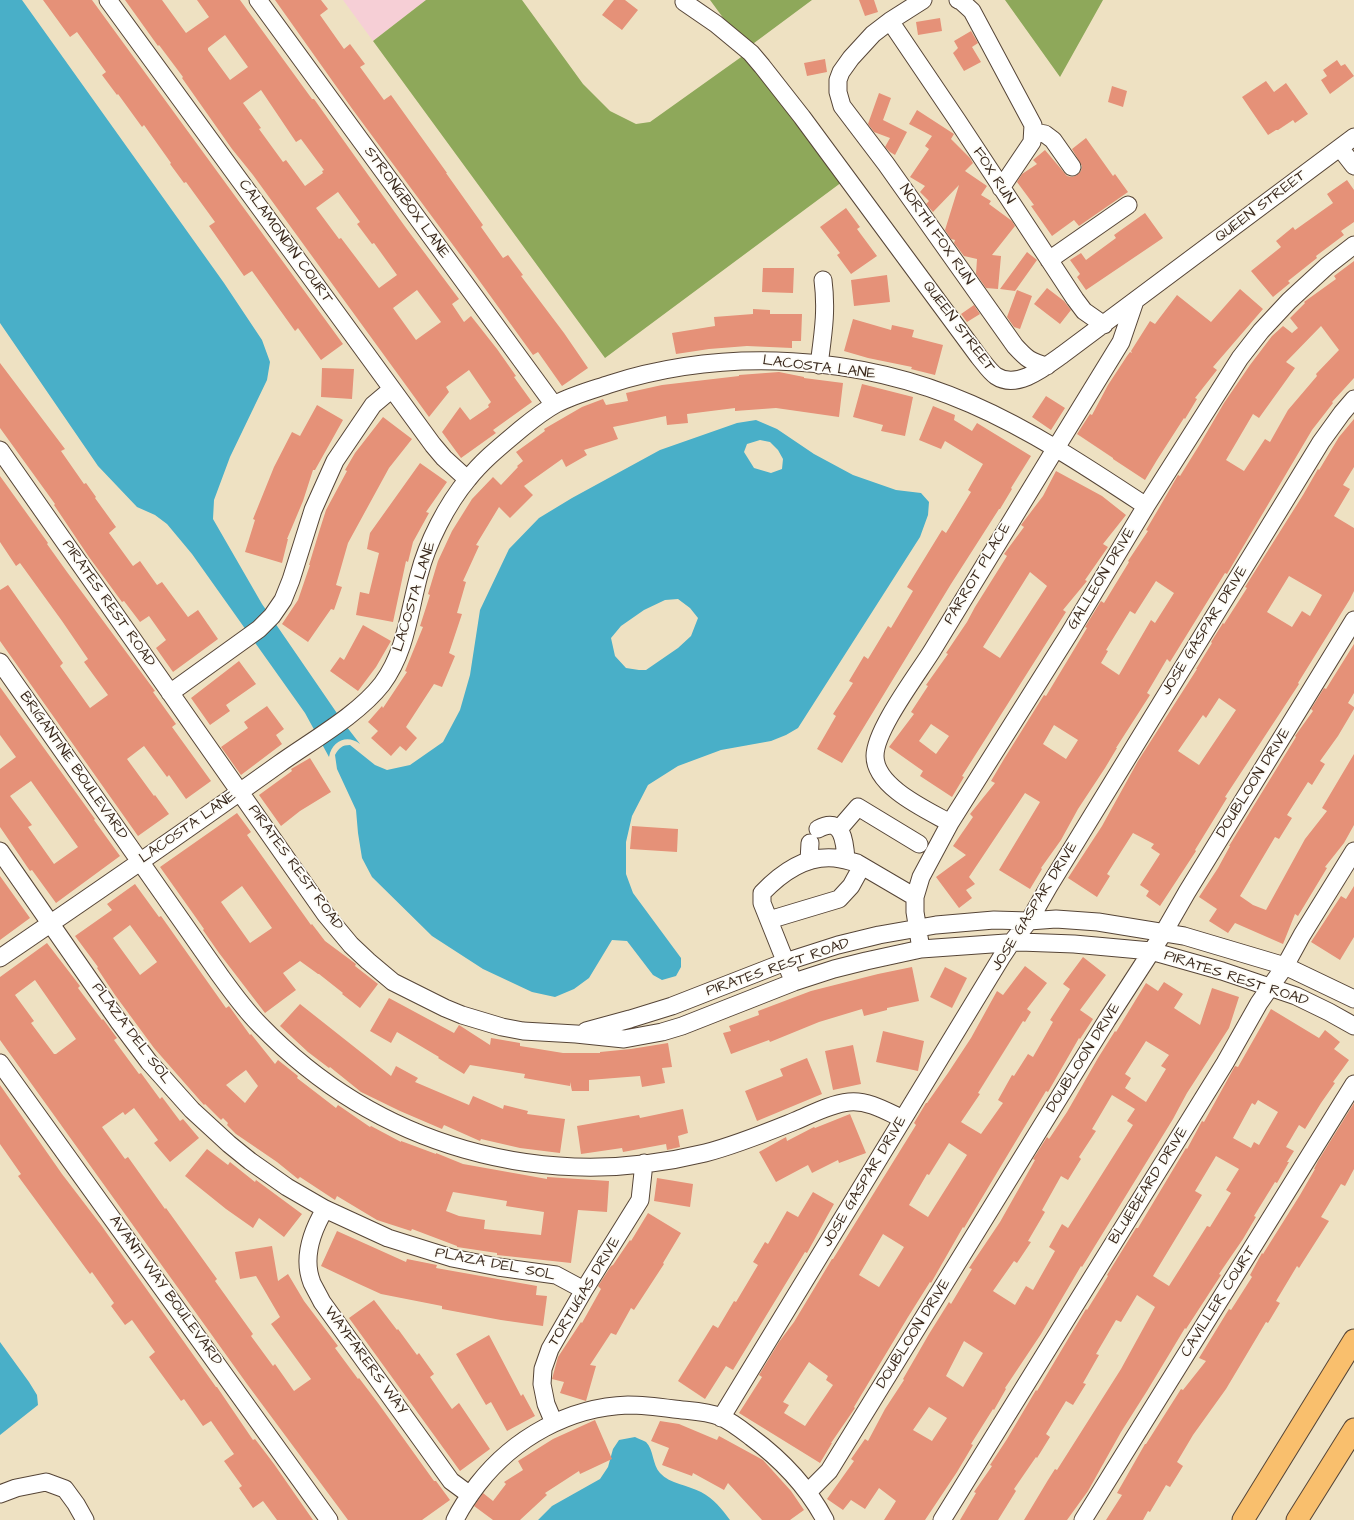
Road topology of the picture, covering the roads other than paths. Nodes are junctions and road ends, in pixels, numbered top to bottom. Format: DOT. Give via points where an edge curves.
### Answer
graph roads {
  1 [pos="108,0"];
  2 [pos="258,0"];
  3 [pos="923,0"];
  4 [pos="958,0"];
  5 [pos="683,1"];
  6 [pos="890,21"];
  7 [pos="1033,132"];
  8 [pos="1354,138"];
  9 [pos="1340,148"];
  10 [pos="1072,166"];
  11 [pos="1354,166"];
  12 [pos="1001,188"];
  13 [pos="1128,205"];
  14 [pos="1354,245"];
  15 [pos="1048,260"];
  16 [pos="823,280"];
  17 [pos="1135,301"];
  18 [pos="1104,325"];
  19 [pos="819,365"];
  20 [pos="1047,366"];
  21 [pos="392,389"];
  22 [pos="1354,399"];
  23 [pos="554,405"];
  24 [pos="1055,448"];
  25 [pos="0,450"];
  26 [pos="467,480"];
  27 [pos="1146,506"];
  28 [pos="1354,620"];
  29 [pos="0,662"];
  30 [pos="170,693"];
  31 [pos="240,792"];
  32 [pos="950,823"];
  33 [pos="839,830"];
  34 [pos="919,844"];
  35 [pos="0,851"];
  36 [pos="1354,851"];
  37 [pos="846,860"];
  38 [pos="809,861"];
  39 [pos="140,862"];
  40 [pos="862,866"];
  41 [pos="916,897"];
  42 [pos="769,920"];
  43 [pos="1029,921"];
  44 [pos="51,923"];
  45 [pos="918,929"];
  46 [pos="1164,932"];
  47 [pos="1011,943"];
  48 [pos="921,949"];
  49 [pos="1151,951"];
  50 [pos="0,958"];
  51 [pos="785,962"];
  52 [pos="1285,966"];
  53 [pos="794,982"];
  54 [pos="1270,988"];
  55 [pos="1354,999"];
  56 [pos="668,1006"];
  57 [pos="1354,1026"];
  58 [pos="677,1027"];
  59 [pos="576,1034"];
  60 [pos="0,1063"];
  61 [pos="1354,1084"];
  62 [pos="903,1119"];
  63 [pos="644,1163"];
  64 [pos="325,1209"];
  65 [pos="584,1290"];
  66 [pos="1354,1340"];
  67 [pos="721,1418"];
  68 [pos="554,1422"];
  69 [pos="1354,1429"];
  70 [pos="808,1492"];
  71 [pos="0,1494"];
  72 [pos="470,1495"];
  73 [pos="85,1520"];
  74 [pos="329,1520"];
  75 [pos="455,1520"];
  76 [pos="825,1520"];
  77 [pos="942,1520"];
  78 [pos="1083,1520"];
  79 [pos="1243,1520"];
  80 [pos="1298,1520"];
  1 -- 21 [label="street, CALAMONDIN COURT"];
  2 -- 23 [label="street, STRONGBOX LANE"];
  3 -- 6 [label="street"];
  4 -- 7 [label="street" via="972,11 1023,105 1033,125"];
  5 -- 20 [label="street, QUEEN STREET" via="716,24 751,53 762,66 979,357 996,376 1012,381"];
  6 -- 12 [label="street, FOX RUN"];
  6 -- 20 [label="street, NORTH FOX RUN" via="873,34 841,72 838,92 842,106 1015,346 1026,358"];
  7 -- 10 [label="street" via="1045,134 1053,140"];
  7 -- 12 [label="street" via="1032,142"];
  8 -- 9 [label="street, QUEEN STREET"];
  9 -- 11 [label="street"];
  9 -- 17 [label="street, QUEEN STREET"];
  12 -- 15 [label="street, FOX RUN"];
  13 -- 15 [label="street"];
  14 -- 27 [label="street, GALLEON DRIVE" via="1289,301 1261,331 1240,358"];
  15 -- 18 [label="street, FOX RUN" via="1084,311"];
  16 -- 19 [label="street" via="826,317"];
  17 -- 18 [label="street, QUEEN STREET"];
  17 -- 24 [label="street, PARROT PLACE" via="1121,342"];
  18 -- 20 [label="street, QUEEN STREET"];
  19 -- 23 [label="street, LACOSTA LANE" via="781,361 710,363 631,377"];
  19 -- 24 [label="street, LACOSTA LANE" via="874,373 970,403"];
  21 -- 26 [label="street, CALAMONDIN COURT" via="444,458"];
  21 -- 30 [label="street" via="373,405 335,461 313,510 283,600 272,616 259,629"];
  22 -- 43 [label="street, JOSE GASPAR DRIVE" via="1321,442"];
  23 -- 26 [label="street, LACOSTA LANE" via="498,448"];
  24 -- 27 [label="street, LACOSTA LANE"];
  24 -- 32 [label="street, PARROT PLACE" via="885,724 877,742 874,757 879,772 888,784"];
  25 -- 30 [label="street, PIRATES REST ROAD"];
  26 -- 31 [label="street, LACOSTA LANE" via="431,542 420,570 402,644 382,684 352,713"];
  27 -- 32 [label="street, GALLEON DRIVE" via="1065,641"];
  28 -- 46 [label="street, DOUBLOON DRIVE"];
  29 -- 39 [label="street, BRIGANTINE BOULEVARD"];
  30 -- 31 [label="street, PIRATES REST ROAD"];
  31 -- 39 [label="street, LACOSTA LANE"];
  31 -- 59 [label="street, PIRATES REST ROAD" via="326,915 351,945 393,982 445,1008 502,1027 523,1031"];
  32 -- 41 [label="street, GALLEON DRIVE" via="921,877"];
  33 -- 34 [label="street" via="858,807"];
  33 -- 37 [label="street" via="844,838"];
  33 -- 38 [label="street" via="832,825 824,825 814,836"];
  35 -- 44 [label="street, PLAZA DEL SOL"];
  36 -- 52 [label="street, BLUEBEARD DRIVE"];
  37 -- 38 [label="street" via="820,858"];
  37 -- 40 [label="street"];
  38 -- 42 [label="street" via="790,869 762,893 762,903"];
  39 -- 44 [label="street, LACOSTA LANE"];
  39 -- 63 [label="street, BRIGANTINE BOULEVARD" via="218,974 259,1024 304,1065 376,1115 439,1142 501,1159 574,1167"];
  40 -- 41 [label="street"];
  40 -- 42 [label="street" via="851,886 839,899"];
  41 -- 45 [label="street, GALLEON DRIVE"];
  42 -- 51 [label="street"];
  43 -- 45 [label="street, PIRATES REST ROAD" via="965,922"];
  43 -- 46 [label="street, PIRATES REST ROAD" via="1098,922"];
  43 -- 47 [label="street, JOSE GASPAR DRIVE"];
  44 -- 50 [label="street, LACOSTA LANE"];
  44 -- 64 [label="street, PLAZA DEL SOL" via="144,1056 192,1110 250,1161"];
  45 -- 48 [label="street, GALLEON DRIVE"];
  45 -- 51 [label="street, PIRATES REST ROAD" via="838,945"];
  46 -- 49 [label="street, DOUBLOON DRIVE"];
  46 -- 52 [label="street, PIRATES REST ROAD"];
  47 -- 48 [label="street, PIRATES REST ROAD"];
  47 -- 49 [label="street, PIRATES REST ROAD" via="1074,944"];
  47 -- 62 [label="street, JOSE GASPAR DRIVE"];
  48 -- 53 [label="street, PIRATES REST ROAD" via="859,962"];
  49 -- 54 [label="street, PIRATES REST ROAD"];
  49 -- 70 [label="street, DOUBLOON DRIVE" via="829,1471"];
  51 -- 53 [label="street"];
  51 -- 56 [label="street, PIRATES REST ROAD"];
  52 -- 54 [label="street, BLUEBEARD DRIVE"];
  52 -- 55 [label="street, PIRATES REST ROAD"];
  53 -- 58 [label="street, PIRATES REST ROAD"];
  54 -- 57 [label="street, PIRATES REST ROAD" via="1296,996"];
  54 -- 77 [label="street, BLUEBEARD DRIVE"];
  56 -- 58 [label="street"];
  56 -- 59 [label="street, PIRATES REST ROAD"];
  58 -- 59 [label="street, PIRATES REST ROAD" via="624,1039"];
  60 -- 74 [label="street, AVANTI WAY BOULEVARD"];
  61 -- 78 [label="street, CAVILLER COURT"];
  62 -- 63 [label="street, BRIGANTINE BOULEVARD" via="881,1108 849,1102 831,1106 748,1140 705,1153"];
  62 -- 67 [label="street, JOSE GASPAR DRIVE"];
  63 -- 65 [label="street, TORTUGAS DRIVE" via="640,1200"];
  64 -- 65 [label="street, PLAZA DEL SOL" via="388,1238 432,1253 498,1268 556,1274"];
  64 -- 72 [label="street, WAYFARERS WAY" via="316,1224 309,1245 308,1262 312,1282 322,1302 451,1481"];
  65 -- 68 [label="street, TORTUGAS DRIVE" via="550,1350 543,1369 542,1384 546,1404"];
  66 -- 79 [label="main road"];
  67 -- 68 [label="street" via="704,1412 628,1405 593,1410"];
  67 -- 70 [label="street" via="739,1428 784,1464"];
  68 -- 72 [label="street" via="514,1447"];
  69 -- 80 [label="main road"];
  70 -- 76 [label="street"];
  71 -- 73 [label="street" via="46,1482 64,1489"];
  72 -- 75 [label="street"];
}
